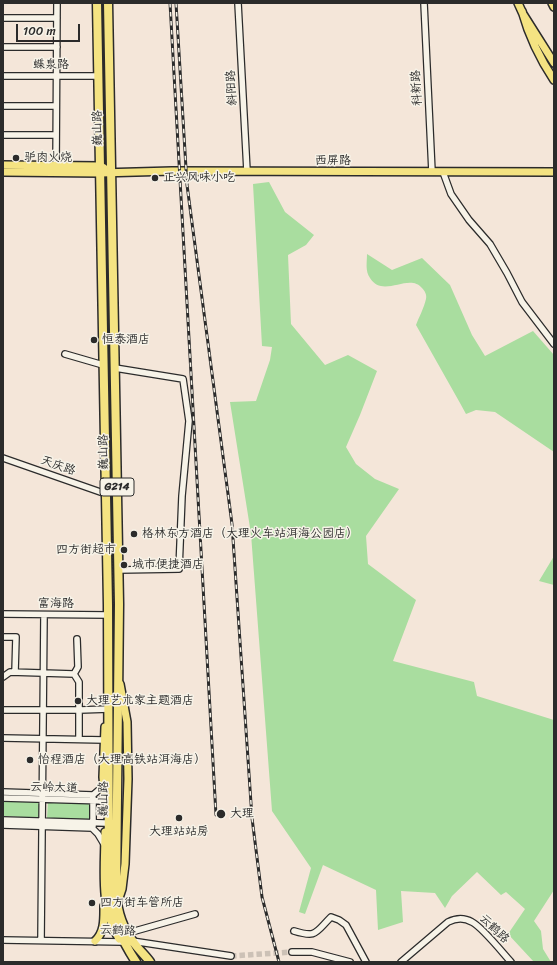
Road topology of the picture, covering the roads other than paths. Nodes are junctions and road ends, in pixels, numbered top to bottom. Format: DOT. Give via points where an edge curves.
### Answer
graph roads {
  1 [pos="57,3"];
  2 [pos="96,3"];
  3 [pos="108,3"];
  4 [pos="238,3"];
  5 [pos="424,3"];
  6 [pos="518,3"];
  7 [pos="552,3"];
  8 [pos="554,7"];
  9 [pos="522,11"];
  10 [pos="3,18"];
  11 [pos="57,18"];
  12 [pos="3,47"];
  13 [pos="56,47"];
  14 [pos="554,63"];
  15 [pos="3,76"];
  16 [pos="56,76"];
  17 [pos="98,76"];
  18 [pos="554,80"];
  19 [pos="3,106"];
  20 [pos="56,106"];
  21 [pos="3,135"];
  22 [pos="56,136"];
  23 [pos="3,166"];
  24 [pos="56,169"];
  25 [pos="100,170"];
  26 [pos="247,171"];
  27 [pos="3,172"];
  28 [pos="111,172"];
  29 [pos="432,172"];
  30 [pos="443,172"];
  31 [pos="554,172"];
  32 [pos="554,344"];
  33 [pos="65,354"];
  34 [pos="103,365"];
  35 [pos="115,368"];
  36 [pos="3,458"];
  37 [pos="106,494"];
  38 [pos="118,570"];
  39 [pos="3,614"];
  40 [pos="44,615"];
  41 [pos="108,615"];
  42 [pos="3,637"];
  43 [pos="77,639"];
  44 [pos="15,672"];
  45 [pos="43,673"];
  46 [pos="74,674"];
  47 [pos="3,678"];
  48 [pos="109,709"];
  49 [pos="3,710"];
  50 [pos="43,710"];
  51 [pos="80,710"];
  52 [pos="3,738"];
  53 [pos="42,739"];
  54 [pos="79,739"];
  55 [pos="104,740"];
  56 [pos="103,782"];
  57 [pos="3,792"];
  58 [pos="42,796"];
  59 [pos="3,798"];
  60 [pos="93,798"];
  61 [pos="105,801"];
  62 [pos="3,820"];
  63 [pos="105,823"];
  64 [pos="42,824"];
  65 [pos="3,825"];
  66 [pos="92,825"];
  67 [pos="105,845"];
  68 [pos="104,884"];
  69 [pos="195,914"];
  70 [pos="294,930"];
  71 [pos="128,933"];
  72 [pos="3,940"];
  73 [pos="41,940"];
  74 [pos="96,941"];
  75 [pos="126,941"];
  76 [pos="292,952"];
  77 [pos="231,956"];
  78 [pos="136,962"];
  79 [pos="150,962"];
  80 [pos="350,962"];
  81 [pos="366,962"];
  82 [pos="400,962"];
  83 [pos="511,962"];
  1 -- 11 [label="street"];
  2 -- 17 [label="highway, 巍山路 / G214"];
  3 -- 28 [label="highway, 巍山路 / G214"];
  4 -- 26 [label="street, 斜阳路"];
  5 -- 29 [label="street, 科新路"];
  6 -- 9 [label="main road"];
  7 -- 8 [label="main road"];
  9 -- 14 [label="main road"];
  9 -- 18 [label="main road" via="535,46"];
  10 -- 11 [label="street"];
  11 -- 13 [label="street"];
  12 -- 13 [label="street"];
  13 -- 16 [label="street"];
  15 -- 16 [label="street, 蝶泉路"];
  16 -- 17 [label="street, 蝶泉路"];
  16 -- 20 [label="street"];
  17 -- 25 [label="highway, 巍山路 / G214"];
  19 -- 20 [label="street"];
  20 -- 22 [label="street"];
  21 -- 22 [label="street"];
  22 -- 24 [label="street"];
  23 -- 24 [label="main road, 西屏路"];
  24 -- 25 [label="main road, 西屏路"];
  24 -- 27 [label="main road, 西屏路"];
  25 -- 28 [label="main road, 西屏路"];
  25 -- 34 [label="highway, 巍山路 / G214"];
  26 -- 28 [label="main road, 西屏路"];
  26 -- 29 [label="main road, 西屏路"];
  28 -- 35 [label="highway, 巍山路 / G214"];
  29 -- 30 [label="main road, 西屏路"];
  30 -- 31 [label="main road, 西屏路"];
  30 -- 32 [label="street" via="451,194 490,244 522,302"];
  33 -- 34 [label="street"];
  34 -- 35 [label="highway"];
  34 -- 37 [label="highway, 巍山路 / G214"];
  35 -- 38 [label="highway, 巍山路 / G214"];
  35 -- 38 [label="street" via="183,379 189,421 179,569"];
  36 -- 37 [label="street, 天庆路"];
  37 -- 41 [label="highway, 巍山路 / G214"];
  38 -- 71 [label="highway, 巍山路 / G214" via="115,867 117,904"];
  39 -- 40 [label="street, 富海路"];
  40 -- 41 [label="street, 富海路"];
  40 -- 45 [label="street"];
  41 -- 48 [label="highway, 巍山路 / G214"];
  42 -- 44 [label="street" via="16,637"];
  43 -- 46 [label="street" via="78,667"];
  44 -- 45 [label="street"];
  44 -- 47 [label="street" via="10,672"];
  45 -- 46 [label="street"];
  45 -- 50 [label="street"];
  46 -- 51 [label="street" via="79,682"];
  48 -- 51 [label="street"];
  48 -- 55 [label="main road"];
  48 -- 75 [label="highway, 巍山路 / G214" via="109,897 113,914"];
  49 -- 50 [label="street"];
  50 -- 51 [label="street"];
  50 -- 53 [label="street"];
  51 -- 54 [label="street"];
  52 -- 53 [label="street"];
  53 -- 54 [label="street"];
  53 -- 58 [label="street"];
  54 -- 55 [label="street"];
  55 -- 56 [label="main road"];
  56 -- 60 [label="street"];
  56 -- 61 [label="main road"];
  57 -- 58 [label="street"];
  58 -- 59 [label="street, 云岭大道"];
  58 -- 60 [label="street, 云岭大道"];
  58 -- 64 [label="street"];
  60 -- 61 [label="street, 云岭大道"];
  60 -- 66 [label="street"];
  61 -- 63 [label="main road"];
  62 -- 64 [label="street"];
  63 -- 66 [label="street"];
  63 -- 67 [label="main road"];
  64 -- 65 [label="street"];
  64 -- 66 [label="street"];
  64 -- 73 [label="street"];
  66 -- 67 [label="street"];
  67 -- 68 [label="main road"];
  68 -- 74 [label="main road" via="102,927"];
  68 -- 75 [label="main road" via="105,901 114,930"];
  69 -- 71 [label="street"];
  70 -- 81 [label="street" via="310,935 331,917 339,920 351,932"];
  71 -- 75 [label="highway, 巍山路 / G214"];
  72 -- 73 [label="street, 云鹤路"];
  73 -- 74 [label="street, 云鹤路"];
  74 -- 75 [label="street, 云鹤路"];
  75 -- 77 [label="street, 云鹤路"];
  75 -- 78 [label="highway, 巍山路 / G214"];
  75 -- 79 [label="highway, 巍山路 / G214"];
  76 -- 80 [label="street" via="312,952"];
  82 -- 83 [label="street, 云鹤路" via="448,922 458,919 474,923"];
}
